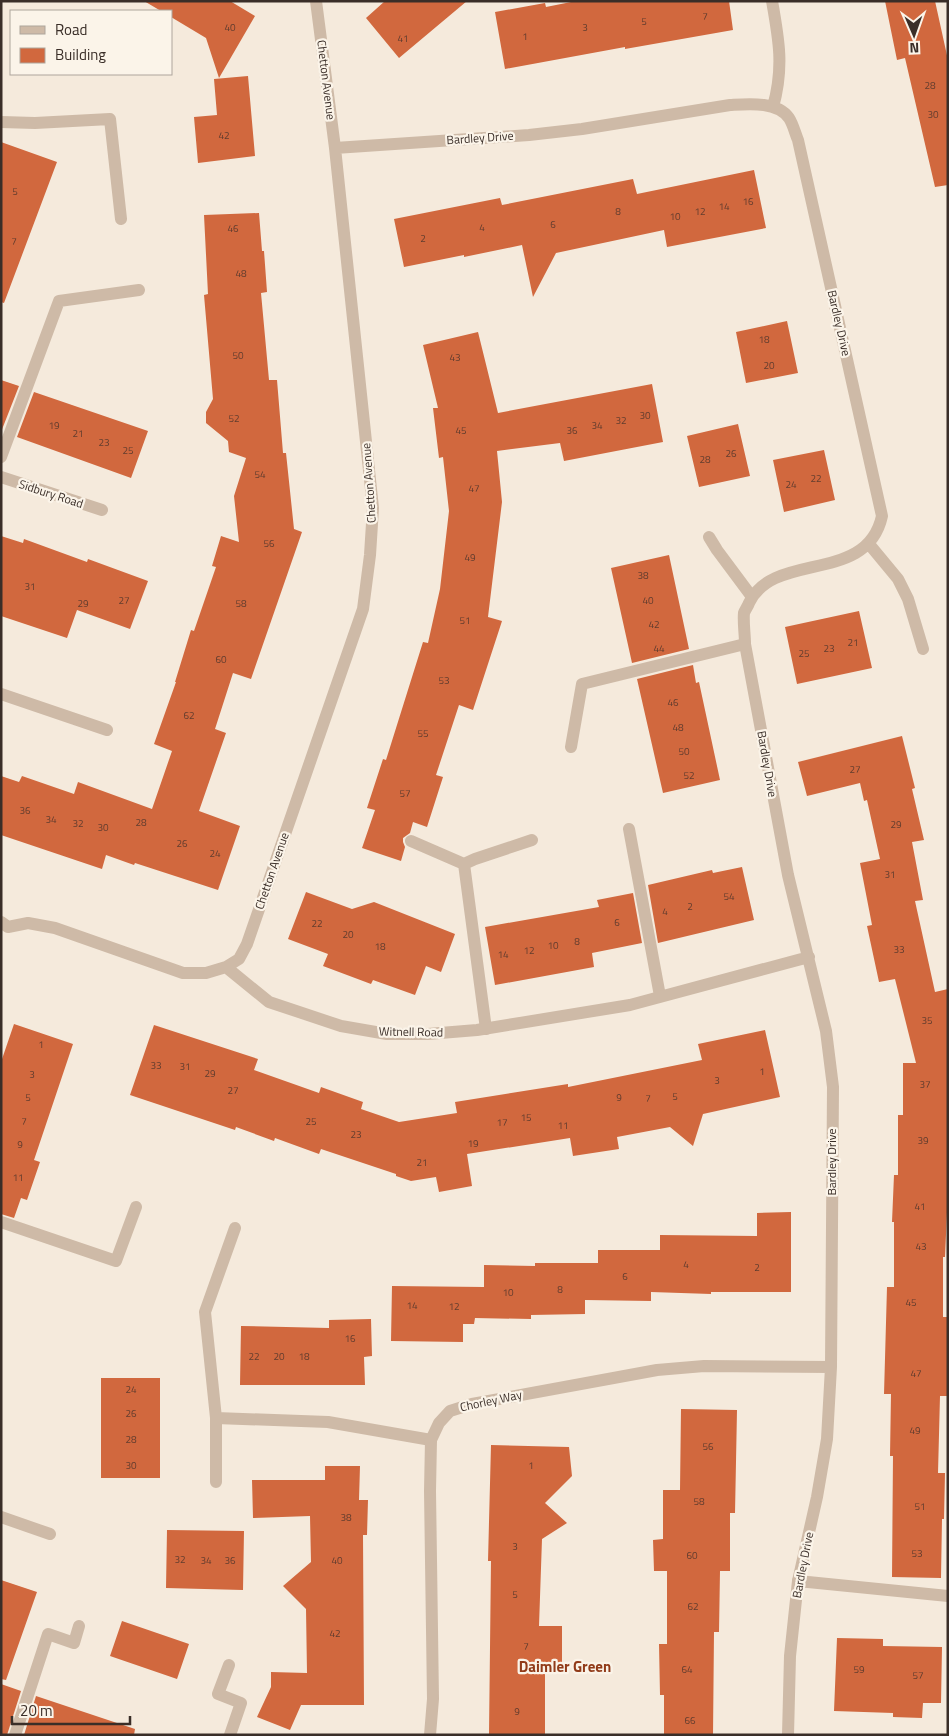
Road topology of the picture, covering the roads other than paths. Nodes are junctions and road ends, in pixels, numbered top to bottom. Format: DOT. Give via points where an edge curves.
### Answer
graph roads {
  1 [pos="316,1"];
  2 [pos="772,1"];
  3 [pos="773,107"];
  4 [pos="1,122"];
  5 [pos="335,148"];
  6 [pos="121,219"];
  7 [pos="139,290"];
  8 [pos="1,457"];
  9 [pos="1,477"];
  10 [pos="102,510"];
  11 [pos="709,537"];
  12 [pos="868,544"];
  13 [pos="752,597"];
  14 [pos="745,644"];
  15 [pos="924,649"];
  16 [pos="1,694"];
  17 [pos="107,730"];
  18 [pos="571,747"];
  19 [pos="629,829"];
  20 [pos="532,840"];
  21 [pos="411,841"];
  22 [pos="464,864"];
  23 [pos="3,928"];
  24 [pos="809,957"];
  25 [pos="226,967"];
  26 [pos="660,996"];
  27 [pos="486,1029"];
  28 [pos="136,1207"];
  29 [pos="1,1222"];
  30 [pos="235,1228"];
  31 [pos="831,1367"];
  32 [pos="216,1418"];
  33 [pos="431,1440"];
  34 [pos="216,1482"];
  35 [pos="1,1517"];
  36 [pos="50,1534"];
  37 [pos="798,1581"];
  38 [pos="948,1596"];
  39 [pos="79,1626"];
  40 [pos="229,1665"];
  41 [pos="15,1735"];
  42 [pos="230,1735"];
  43 [pos="430,1735"];
  44 [pos="788,1735"];
  1 -- 5 [label="street, Chetton Avenue"];
  2 -- 3 [label="street" via="780,48 778,89"];
  3 -- 5 [label="street, Bardley Drive" via="730,105 538,134"];
  3 -- 12 [label="street, Bardley Drive" via="789,118 798,140 882,516 879,529"];
  4 -- 6 [label="street" via="35,124 110,119"];
  5 -- 25 [label="street, Chetton Avenue" via="373,508 369,564 363,609 247,944 239,959"];
  7 -- 8 [label="street" via="59,301"];
  9 -- 10 [label="street, Sidbury Road"];
  11 -- 13 [label="street"];
  12 -- 13 [label="street, Bardley Drive" via="848,558 776,577"];
  12 -- 15 [label="street" via="901,585"];
  13 -- 14 [label="street, Bardley Drive" via="744,613"];
  14 -- 18 [label="street" via="582,684"];
  14 -- 24 [label="street, Bardley Drive" via="788,875"];
  16 -- 17 [label="street"];
  19 -- 26 [label="street"];
  20 -- 22 [label="street"];
  21 -- 22 [label="street"];
  22 -- 27 [label="street"];
  23 -- 25 [label="street" via="28,923 55,928 183,972 206,973"];
  24 -- 26 [label="street, Witnell Road"];
  24 -- 31 [label="street, Bardley Drive" via="826,1031 833,1087"];
  25 -- 27 [label="street, Witnell Road" via="269,1002 341,1026 387,1034"];
  26 -- 27 [label="street, Witnell Road" via="630,1005"];
  28 -- 29 [label="street" via="116,1260"];
  30 -- 32 [label="street" via="204,1312"];
  31 -- 33 [label="street, Chorley Way" via="704,1366 586,1382 450,1411 439,1423"];
  31 -- 37 [label="street, Bardley Drive" via="827,1439"];
  32 -- 33 [label="street" via="328,1422"];
  32 -- 34 [label="street"];
  33 -- 43 [label="street, Chorley Way" via="433,1700"];
  35 -- 36 [label="street"];
  37 -- 38 [label="street"];
  37 -- 44 [label="street, Bardley Drive" via="790,1656"];
  39 -- 41 [label="street" via="74,1643 48,1634"];
  40 -- 42 [label="street" via="218,1694 241,1703"];
}
